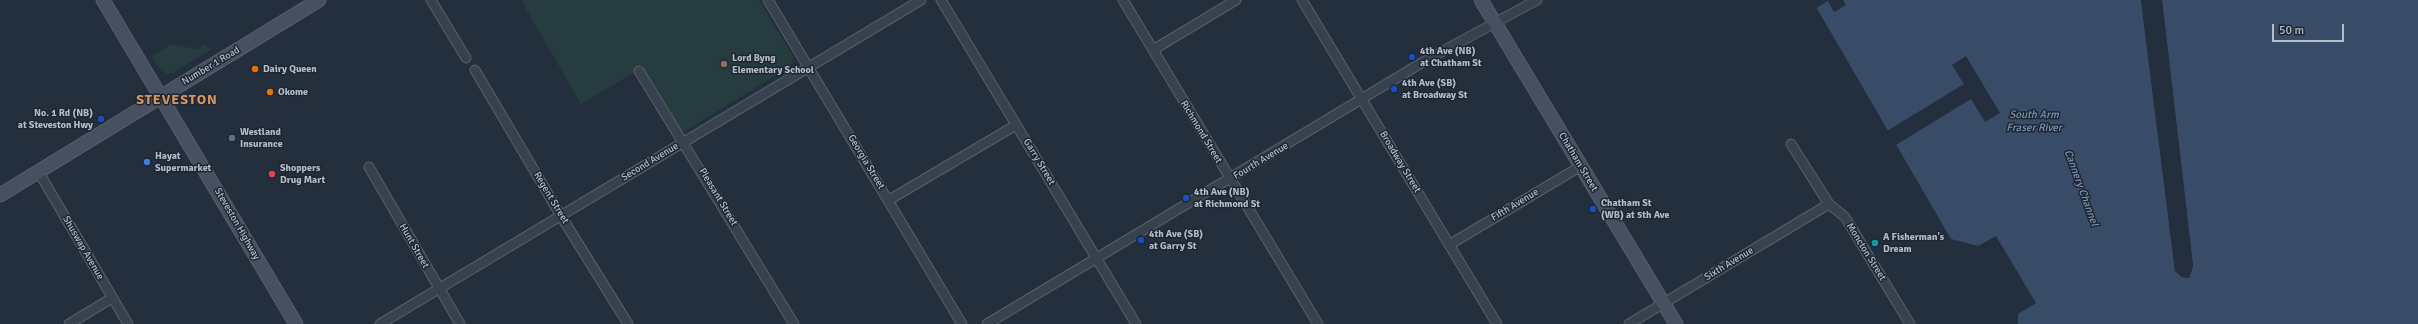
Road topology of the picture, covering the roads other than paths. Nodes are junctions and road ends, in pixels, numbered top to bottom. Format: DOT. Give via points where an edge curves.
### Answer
graph roads {
  1 [pos="103,0"];
  2 [pos="319,0"];
  3 [pos="431,0"];
  4 [pos="768,0"];
  5 [pos="921,0"];
  6 [pos="941,0"];
  7 [pos="1124,0"];
  8 [pos="1236,0"];
  9 [pos="1302,0"];
  10 [pos="1481,0"];
  11 [pos="1536,0"];
  12 [pos="1496,24"];
  13 [pos="1153,50"];
  14 [pos="466,58"];
  15 [pos="809,67"];
  16 [pos="476,70"];
  17 [pos="639,71"];
  18 [pos="161,97"];
  19 [pos="1362,99"];
  20 [pos="1016,125"];
  21 [pos="683,142"];
  22 [pos="1791,144"];
  23 [pos="1581,166"];
  24 [pos="369,167"];
  25 [pos="38,171"];
  26 [pos="1230,180"];
  27 [pos="0,195"];
  28 [pos="889,200"];
  29 [pos="1829,204"];
  30 [pos="561,216"];
  31 [pos="1449,245"];
  32 [pos="1097,258"];
  33 [pos="439,289"];
  34 [pos="112,298"];
  35 [pos="1664,303"];
  36 [pos="69,324"];
  37 [pos="128,324"];
  38 [pos="296,324"];
  39 [pos="380,324"];
  40 [pos="460,324"];
  41 [pos="628,324"];
  42 [pos="794,324"];
  43 [pos="962,324"];
  44 [pos="986,324"];
  45 [pos="1136,324"];
  46 [pos="1318,324"];
  47 [pos="1497,324"];
  48 [pos="1629,324"];
  49 [pos="1676,324"];
  50 [pos="1910,324"];
  1 -- 18 [label="street, Steveston Highway"];
  2 -- 18 [label="street, Number 1 Road"];
  3 -- 14 [label="street"];
  4 -- 15 [label="street, Georgia Street"];
  5 -- 15 [label="street, Second Avenue"];
  6 -- 20 [label="street, Garry Street"];
  7 -- 13 [label="street, Richmond Street"];
  8 -- 13 [label="street"];
  9 -- 19 [label="street, Broadway Street"];
  10 -- 12 [label="street, Chatham Street"];
  11 -- 12 [label="street, Fourth Avenue"];
  12 -- 19 [label="street, Fourth Avenue" via="1423,62"];
  12 -- 23 [label="street, Chatham Street"];
  13 -- 26 [label="street, Richmond Street"];
  15 -- 21 [label="street, Second Avenue"];
  15 -- 28 [label="street, Georgia Street"];
  16 -- 30 [label="street, Regent Street"];
  17 -- 21 [label="street, Pleasant Street"];
  18 -- 25 [label="street, Number 1 Road"];
  18 -- 38 [label="street, Steveston Highway"];
  19 -- 26 [label="street, Fourth Avenue"];
  19 -- 31 [label="street, Broadway Street"];
  20 -- 28 [label="street"];
  20 -- 32 [label="street, Garry Street"];
  21 -- 30 [label="street, Second Avenue"];
  21 -- 42 [label="street, Pleasant Street"];
  22 -- 29 [label="street, Moncton Street"];
  23 -- 31 [label="street, Fifth Avenue"];
  23 -- 35 [label="street, Chatham Street"];
  24 -- 33 [label="street, Hunt Street"];
  25 -- 27 [label="street, Number 1 Road"];
  25 -- 34 [label="street, Shuswap Avenue"];
  26 -- 32 [label="street, Fourth Avenue"];
  26 -- 46 [label="street, Richmond Street"];
  28 -- 43 [label="street, Georgia Street"];
  29 -- 35 [label="street, Sixth Avenue"];
  29 -- 50 [label="street, Moncton Street" via="1845,217"];
  30 -- 33 [label="street, Second Avenue"];
  30 -- 41 [label="street, Regent Street"];
  31 -- 47 [label="street, Broadway Street"];
  32 -- 44 [label="street, Fourth Avenue"];
  32 -- 45 [label="street, Garry Street"];
  33 -- 39 [label="street, Second Avenue"];
  33 -- 40 [label="street, Hunt Street"];
  34 -- 36 [label="street"];
  34 -- 37 [label="street, Shuswap Avenue"];
  35 -- 48 [label="street, Sixth Avenue"];
  35 -- 49 [label="street, Chatham Street"];
}
